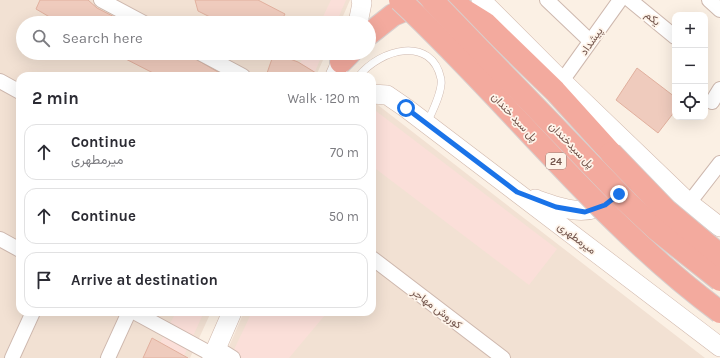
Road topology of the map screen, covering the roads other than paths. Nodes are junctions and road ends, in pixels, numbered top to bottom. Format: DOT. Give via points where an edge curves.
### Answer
graph roads {
  1 [pos="101,0"];
  2 [pos="400,0"];
  3 [pos="432,0"];
  4 [pos="481,0"];
  5 [pos="547,0"];
  6 [pos="620,0"];
  7 [pos="630,0"];
  8 [pos="709,0"];
  9 [pos="362,1"];
  10 [pos="720,10"];
  11 [pos="131,16"];
  12 [pos="359,16"];
  13 [pos="376,28"];
  14 [pos="672,34"];
  15 [pos="590,41"];
  16 [pos="213,60"];
  17 [pos="235,72"];
  18 [pos="364,72"];
  19 [pos="0,81"];
  20 [pos="562,82"];
  21 [pos="720,89"];
  22 [pos="16,90"];
  23 [pos="376,94"];
  24 [pos="712,102"];
  25 [pos="426,123"];
  26 [pos="616,146"];
  27 [pos="720,163"];
  28 [pos="517,192"];
  29 [pos="689,203"];
  30 [pos="720,227"];
  31 [pos="0,239"];
  32 [pos="16,248"];
  33 [pos="720,255"];
  34 [pos="376,261"];
  35 [pos="720,280"];
  36 [pos="720,312"];
  37 [pos="31,316"];
  38 [pos="126,316"];
  39 [pos="142,316"];
  40 [pos="230,316"];
  41 [pos="720,347"];
  42 [pos="214,353"];
  43 [pos="12,358"];
  44 [pos="108,358"];
  45 [pos="233,358"];
  46 [pos="503,358"];
  1 -- 11 [label="street"];
  2 -- 36 [label="highway, پل سید خندان / 24, bridge" via="468,67 621,228"];
  3 -- 35 [label="highway, پل سیدخندان / 24, bridge" via="627,202 657,230"];
  4 -- 20 [label="main road"];
  5 -- 15 [label="street"];
  6 -- 15 [label="street, پیشداد"];
  7 -- 14 [label="street, یکم"];
  8 -- 10 [label="street"];
  9 -- 12 [label="main road"];
  13 -- 26 [label="highway" via="392,15 417,5 440,2 464,10 485,23"];
  15 -- 20 [label="street, پیشداد"];
  16 -- 17 [label="street"];
  18 -- 25 [label="lane" via="378,60 398,50 416,51 432,60 441,80 437,100"];
  19 -- 22 [label="street"];
  20 -- 26 [label="main road"];
  21 -- 24 [label="street"];
  23 -- 25 [label="main road, میرمطهری" via="387,95"];
  25 -- 28 [label="main road, میرمطهری"];
  26 -- 28 [label="main road" via="630,156 627,177 619,194 605,205 585,212 556,207"];
  26 -- 29 [label="main road"];
  26 -- 33 [label="highway, bridge" via="666,210"];
  27 -- 29 [label="street"];
  28 -- 41 [label="main road, میرمطهری"];
  29 -- 30 [label="main road"];
  31 -- 32 [label="street"];
  34 -- 46 [label="street, کوروش مهاجر"];
  37 -- 43 [label="street"];
  38 -- 44 [label="street"];
  39 -- 42 [label="street"];
  40 -- 42 [label="main road"];
  42 -- 45 [label="street"];
}
